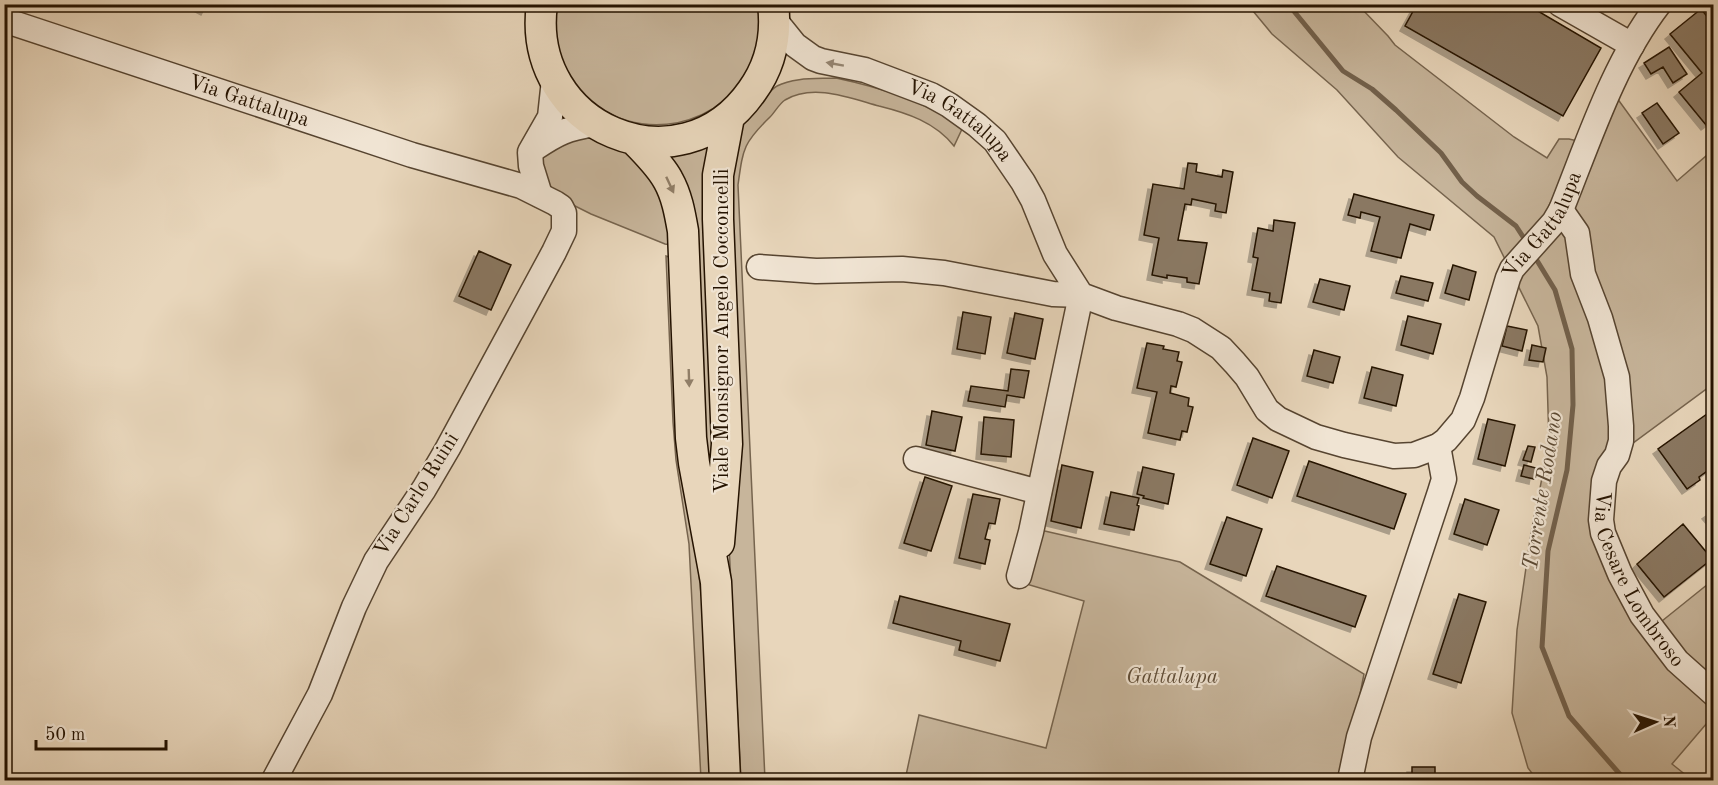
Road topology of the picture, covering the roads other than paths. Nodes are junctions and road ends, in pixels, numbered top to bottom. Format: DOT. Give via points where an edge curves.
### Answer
graph roads {
  1 [pos="542,4"];
  2 [pos="1560,4"];
  3 [pos="1659,4"];
  4 [pos="774,12"];
  5 [pos="4,20"];
  6 [pos="1632,45"];
  7 [pos="555,80"];
  8 [pos="729,117"];
  9 [pos="595,124"];
  10 [pos="634,139"];
  11 [pos="530,152"];
  12 [pos="495,178"];
  13 [pos="540,195"];
  14 [pos="564,213"];
  15 [pos="1557,216"];
  16 [pos="759,267"];
  17 [pos="1081,295"];
  18 [pos="1438,446"];
  19 [pos="916,459"];
  20 [pos="1039,492"];
  21 [pos="1019,576"];
  22 [pos="716,582"];
  23 [pos="1713,694"];
  24 [pos="274,780"];
  25 [pos="725,780"];
  26 [pos="1350,780"];
  1 -- 7 [label="main road" via="541,40"];
  2 -- 6 [label="street"];
  3 -- 6 [label="street, Via Gattalupa"];
  4 -- 8 [label="main road" via="770,56 758,82"];
  17 -- 4 [label="street, Via Gattalupa, one-way" via="1054,254 1023,182 995,141 931,95 865,70 813,58 795,45"];
  5 -- 12 [label="street, Via Gattalupa" via="412,155"];
  6 -- 15 [label="street, Via Gattalupa"];
  7 -- 9 [label="main road" via="579,112"];
  7 -- 11 [label="street" via="550,117"];
  8 -- 10 [label="main road" via="684,139"];
  8 -- 22 [label="main road, Viale Monsignor Angelo Cocconcelli" via="718,175 727,444"];
  9 -- 10 [label="main road"];
  9 -- 11 [label="street" via="567,129"];
  10 -- 22 [label="main road, Viale Monsignor Angelo Cocconcelli, one-way" via="668,179 683,231 691,438"];
  11 -- 12 [label="street" via="514,168"];
  11 -- 13 [label="street"];
  12 -- 13 [label="street, Via Gattalupa"];
  13 -- 14 [label="street, Via Gattalupa"];
  14 -- 24 [label="street, Via Carlo Ruini" via="564,231 554,252 448,448 376,561 320,694"];
  15 -- 18 [label="street, Via Gattalupa" via="1512,269 1463,420"];
  15 -- 23 [label="street, Via Cesare Lombroso" via="1577,233 1583,274 1617,377 1621,441 1604,481 1603,533 1642,615 1677,661"];
  16 -- 17 [label="street, Via Gattalupa" via="816,271 909,269 1053,294"];
  17 -- 18 [label="street, Via Gattalupa" via="1193,330 1221,348 1247,377 1267,410 1291,426 1344,446 1394,456 1414,455"];
  17 -- 20 [label="street"];
  18 -- 26 [label="street" via="1444,479 1359,737"];
  19 -- 20 [label="street"];
  20 -- 21 [label="street"];
  22 -- 25 [label="main road, Viale Monsignor Angelo Cocconcelli"];
}
